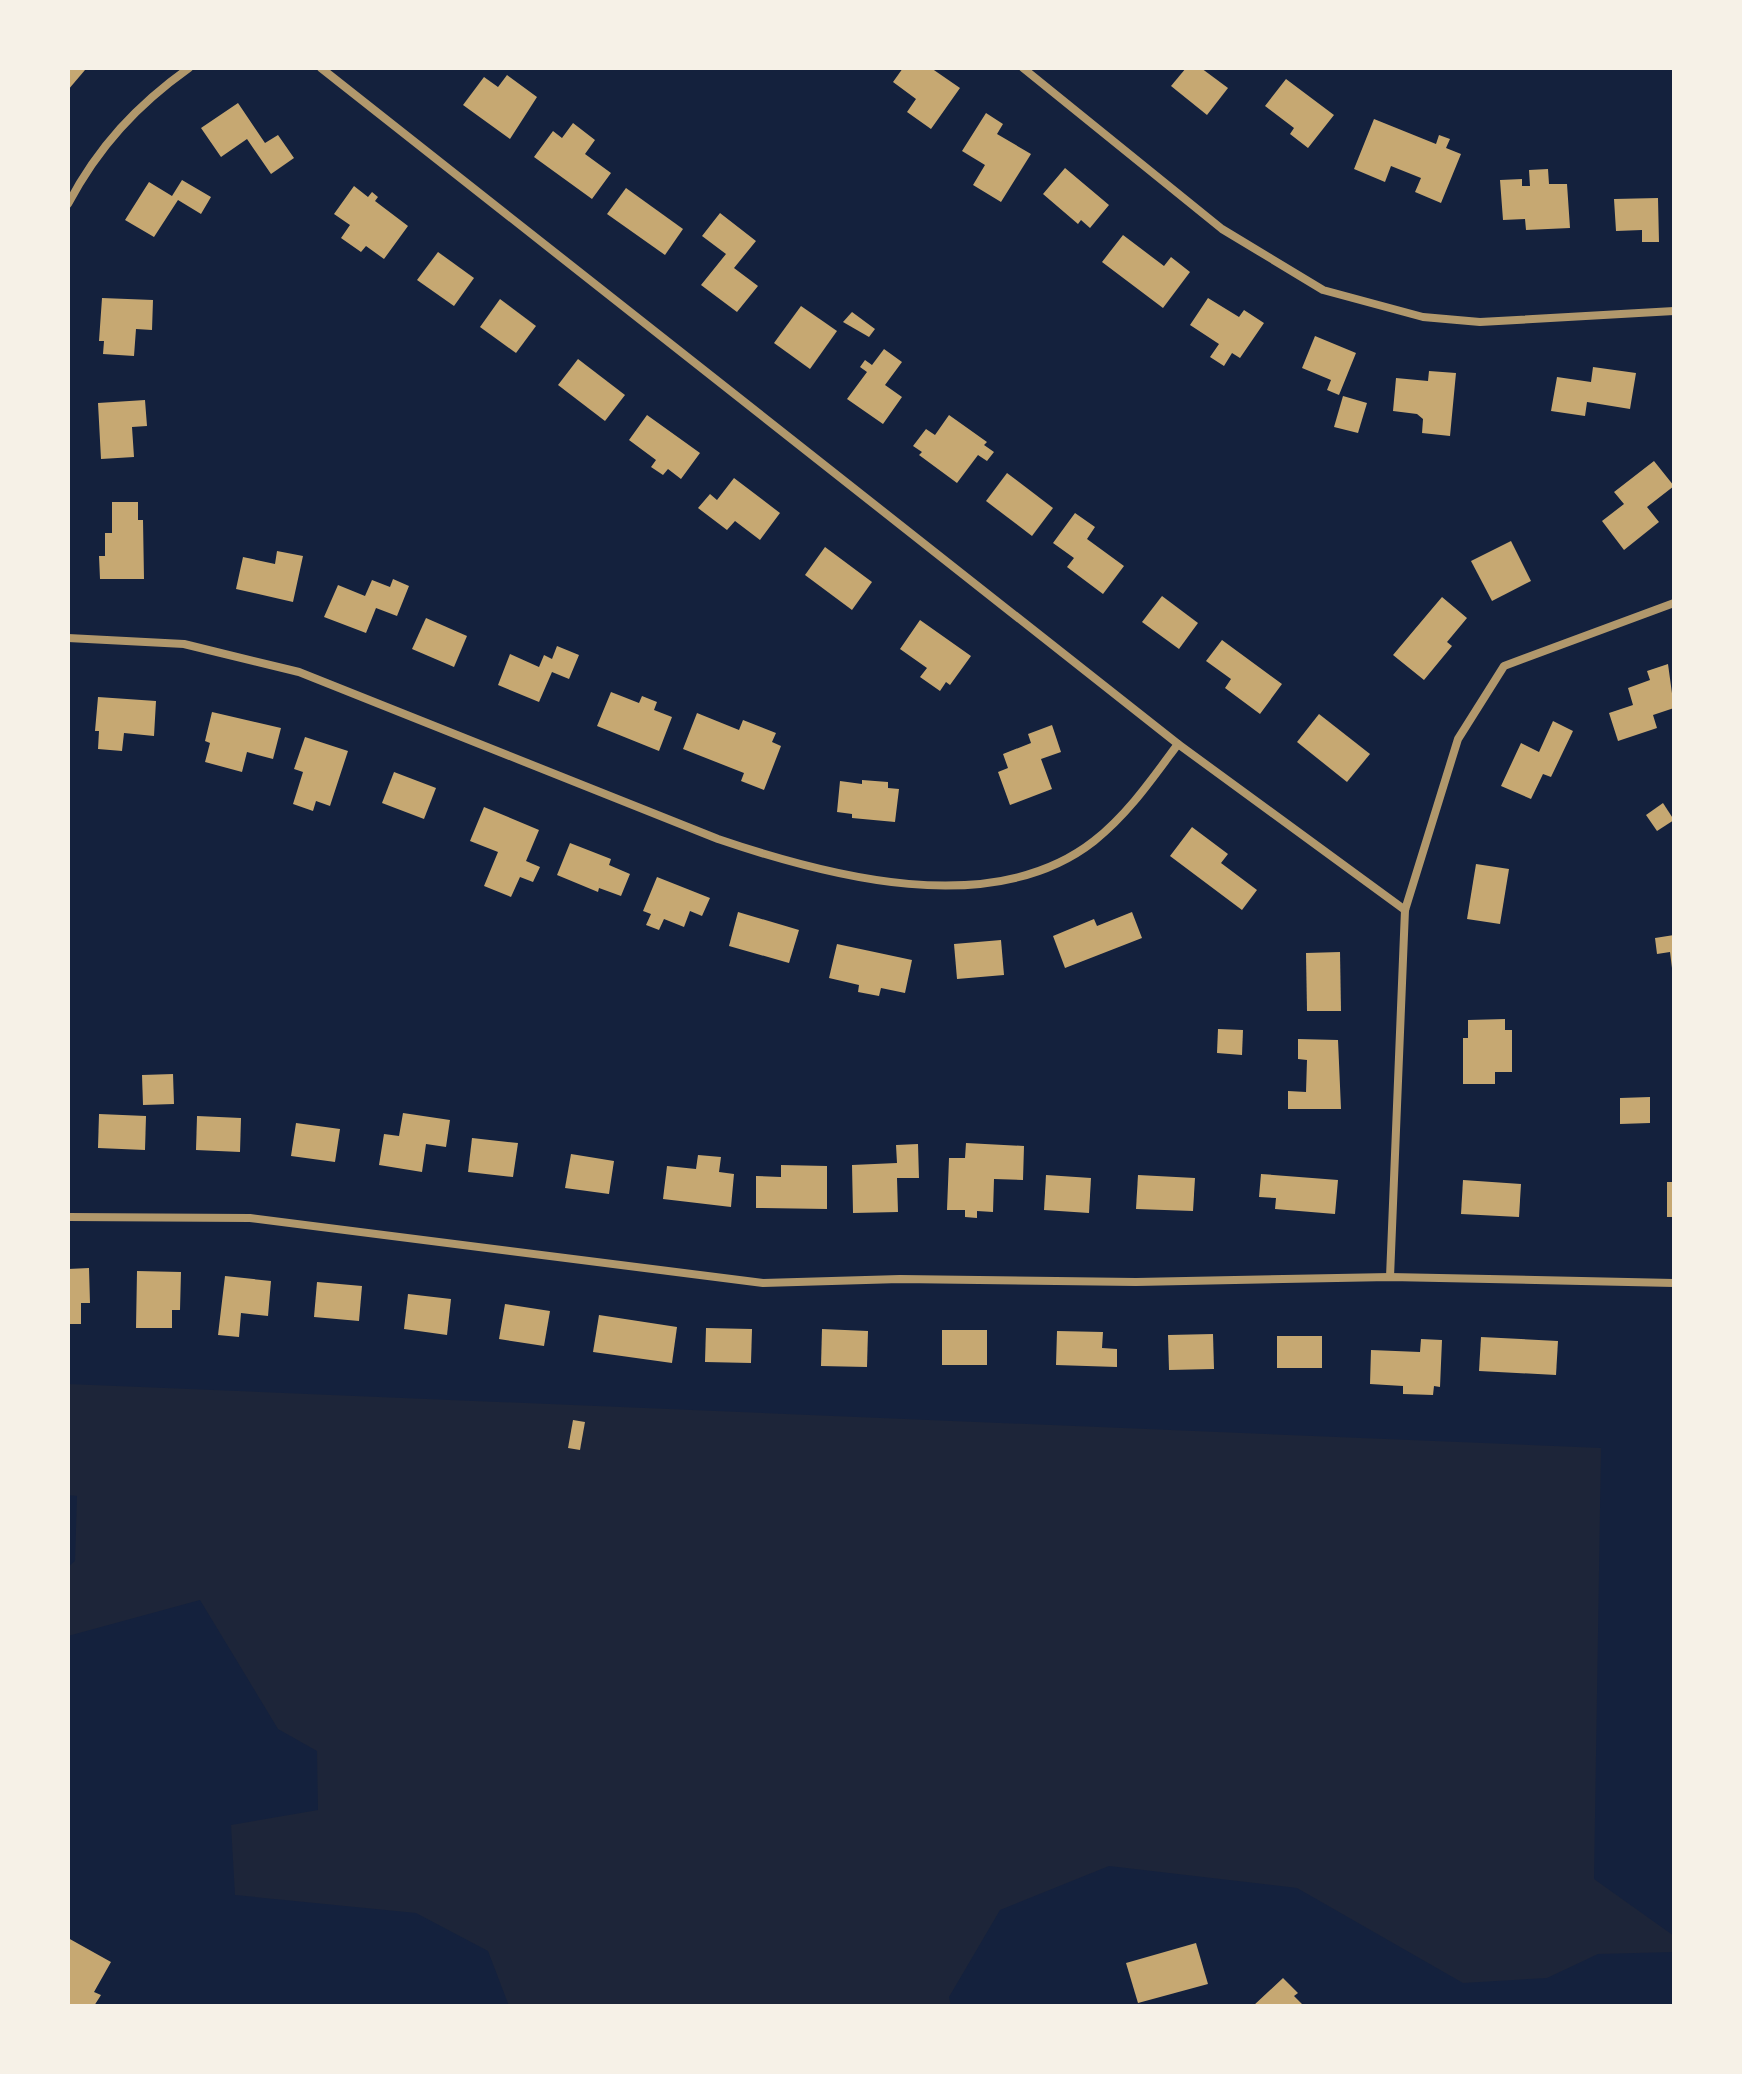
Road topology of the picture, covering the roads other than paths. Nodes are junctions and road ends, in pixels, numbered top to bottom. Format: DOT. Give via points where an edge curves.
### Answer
graph roads {
  1 [pos="189,68"];
  2 [pos="321,68"];
  3 [pos="1023,68"];
  4 [pos="68,204"];
  5 [pos="1674,311"];
  6 [pos="1674,603"];
  7 [pos="68,638"];
  8 [pos="1178,744"];
  9 [pos="1405,910"];
  10 [pos="68,1217"];
  11 [pos="1390,1277"];
  12 [pos="1674,1283"];
  1 -- 4 [label="street" via="133,112 95,156"];
  2 -- 8 [label="street"];
  3 -- 5 [label="street" via="1222,229 1323,290 1423,317 1480,322"];
  6 -- 9 [label="street" via="1504,666 1458,739"];
  7 -- 8 [label="street" via="184,644 263,662 787,863 853,879 914,885 976,884 1055,864 1118,821"];
  8 -- 9 [label="street"];
  9 -- 11 [label="street"];
  10 -- 11 [label="street" via="250,1218 763,1283"];
  11 -- 12 [label="street"];
}
